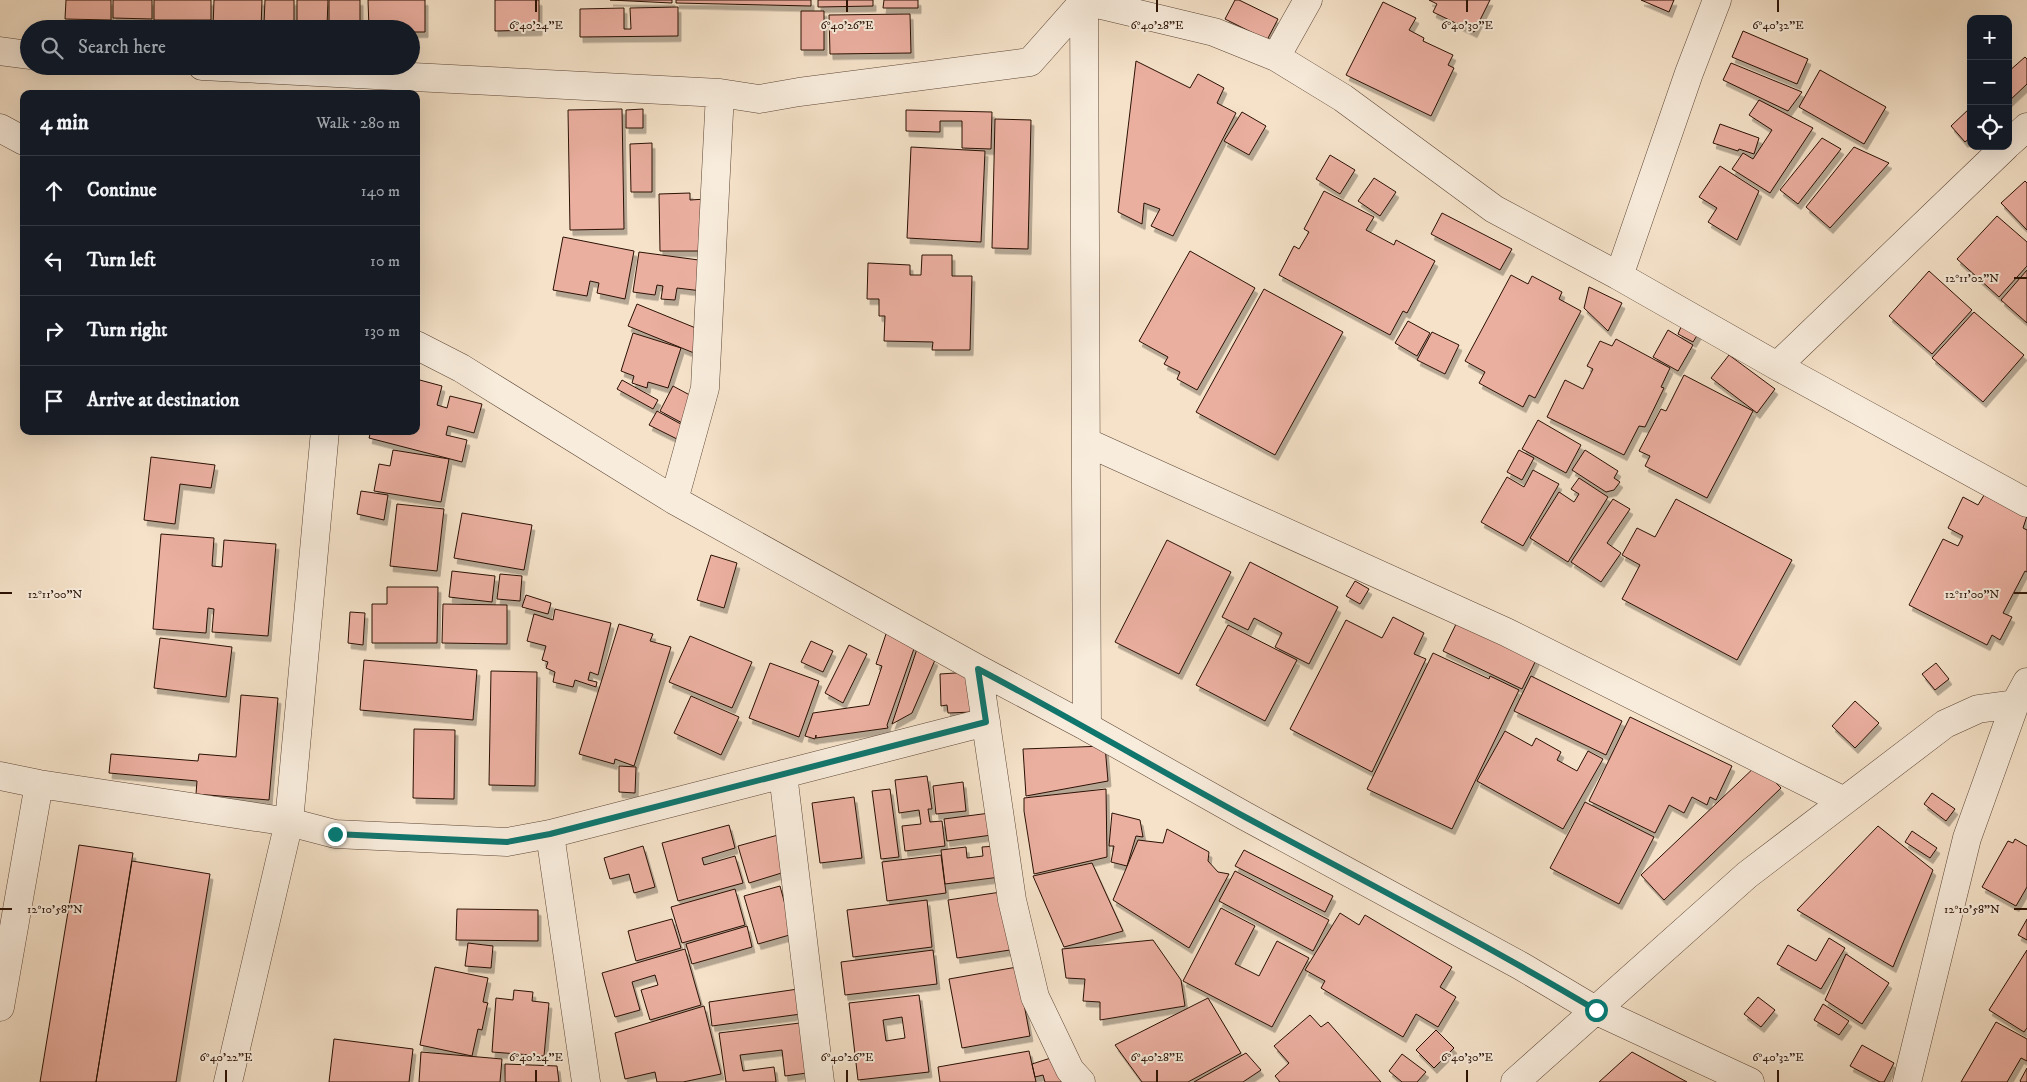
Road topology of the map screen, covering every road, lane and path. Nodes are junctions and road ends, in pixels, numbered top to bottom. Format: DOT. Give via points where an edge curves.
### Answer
graph roads {
  1 [pos="1084,0"];
  2 [pos="1308,0"];
  3 [pos="1717,0"];
  4 [pos="0,51"];
  5 [pos="20,54"];
  6 [pos="1276,57"];
  7 [pos="375,75"];
  8 [pos="720,93"];
  9 [pos="2027,126"];
  10 [pos="0,128"];
  11 [pos="20,139"];
  12 [pos="2012,140"];
  13 [pos="2002,150"];
  14 [pos="1619,276"];
  15 [pos="420,347"];
  16 [pos="1776,366"];
  17 [pos="325,435"];
  18 [pos="1086,442"];
  19 [pos="674,500"];
  20 [pos="2027,503"];
  21 [pos="978,669"];
  22 [pos="2021,693"];
  23 [pos="986,722"];
  24 [pos="1087,727"];
  25 [pos="783,774"];
  26 [pos="0,776"];
  27 [pos="39,784"];
  28 [pos="1844,801"];
  29 [pos="289,822"];
  30 [pos="550,834"];
  31 [pos="0,1006"];
  32 [pos="1596,1010"];
  33 [pos="228,1082"];
  34 [pos="586,1082"];
  35 [pos="820,1082"];
  36 [pos="1081,1082"];
  37 [pos="1515,1082"];
  38 [pos="1750,1082"];
  39 [pos="1907,1082"];
  1 -- 6 [label="street" via="1214,32"];
  1 -- 8 [label="street" via="1030,62 759,99"];
  1 -- 18 [label="street"];
  2 -- 6 [label="street"];
  3 -- 14 [label="street"];
  4 -- 5 [label="street"];
  6 -- 14 [label="street" via="1343,98 1494,209"];
  7 -- 8 [label="street"];
  8 -- 19 [label="street" via="705,388"];
  9 -- 12 [label="street"];
  10 -- 11 [label="street"];
  13 -- 16 [label="street"];
  14 -- 16 [label="street"];
  15 -- 19 [label="street" via="461,368"];
  16 -- 20 [label="street"];
  17 -- 29 [label="street"];
  18 -- 24 [label="street"];
  18 -- 28 [label="street" via="1506,632"];
  19 -- 21 [label="street"];
  21 -- 23 [label="street"];
  21 -- 24 [label="street"];
  22 -- 28 [label="street" via="1945,724"];
  22 -- 39 [label="street" via="1966,838"];
  23 -- 25 [label="street"];
  23 -- 36 [label="street" via="1012,900 1035,997 1070,1070"];
  24 -- 32 [label="street"];
  25 -- 30 [label="street"];
  25 -- 35 [label="street"];
  26 -- 27 [label="street"];
  27 -- 29 [label="street"];
  27 -- 31 [label="street"];
  28 -- 32 [label="street" via="1747,875"];
  29 -- 30 [label="street" via="335,834 507,842"];
  29 -- 33 [label="street"];
  30 -- 34 [label="street"];
  32 -- 37 [label="street"];
  32 -- 38 [label="street"];
}
